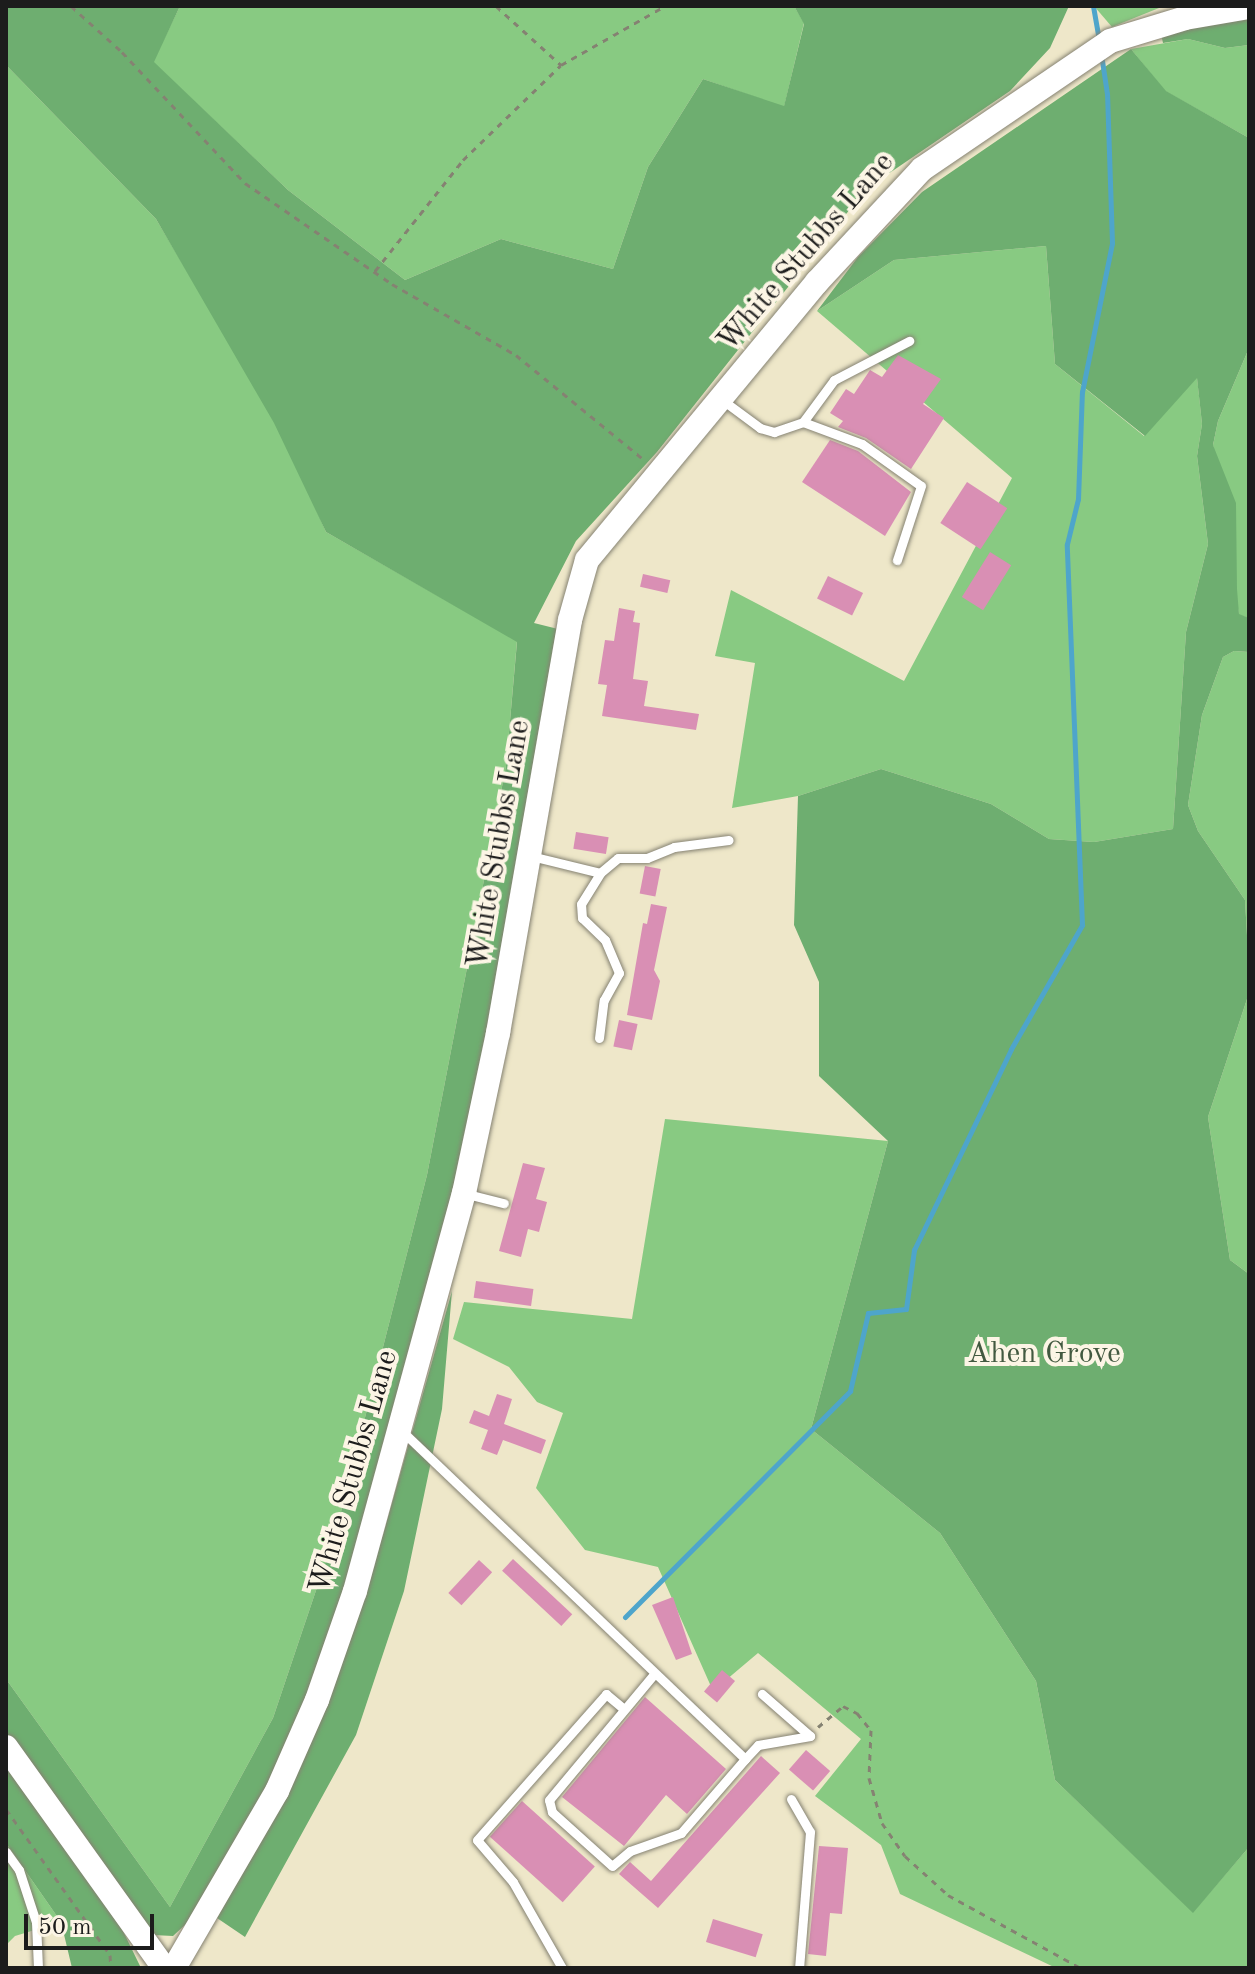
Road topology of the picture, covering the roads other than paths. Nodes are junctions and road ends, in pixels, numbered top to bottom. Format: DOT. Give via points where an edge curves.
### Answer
graph roads {
  1 [pos="1249,7"];
  2 [pos="909,341"];
  3 [pos="721,399"];
  4 [pos="803,422"];
  5 [pos="897,560"];
  6 [pos="729,840"];
  7 [pos="531,856"];
  8 [pos="600,873"];
  9 [pos="599,1038"];
  10 [pos="464,1193"];
  11 [pos="504,1203"];
  12 [pos="401,1430"];
  13 [pos="653,1675"];
  14 [pos="762,1694"];
  15 [pos="624,1709"];
  16 [pos="6,1747"];
  17 [pos="745,1759"];
  18 [pos="791,1799"];
  19 [pos="6,1852"];
  20 [pos="38,1968"];
  21 [pos="164,1968"];
  22 [pos="174,1968"];
  23 [pos="562,1968"];
  24 [pos="799,1968"];
  1 -- 3 [label="street, White Stubbs Lane" via="1185,18 1110,41 922,169 817,282"];
  2 -- 4 [label="lane" via="834,380"];
  3 -- 4 [label="lane" via="760,428 774,432"];
  3 -- 7 [label="street, White Stubbs Lane" via="599,540 578,586"];
  4 -- 5 [label="lane" via="862,444 921,486"];
  6 -- 8 [label="lane" via="674,847 647,858 618,858"];
  7 -- 8 [label="lane"];
  7 -- 10 [label="street, White Stubbs Lane"];
  8 -- 9 [label="lane" via="581,904 582,918 605,940 619,973 604,1000"];
  10 -- 11 [label="lane"];
  10 -- 12 [label="street, White Stubbs Lane"];
  12 -- 13 [label="lane"];
  12 -- 22 [label="street, White Stubbs Lane" via="317,1700 277,1791"];
  13 -- 15 [label="lane"];
  13 -- 17 [label="lane"];
  14 -- 17 [label="lane" via="810,1736 758,1745"];
  15 -- 17 [label="lane" via="548,1805 612,1866 630,1851 681,1833"];
  15 -- 23 [label="lane" via="606,1694 477,1840 513,1882"];
  16 -- 21 [label="street"];
  18 -- 24 [label="lane" via="810,1832"];
  19 -- 20 [label="lane" via="19,1870 36,1922"];
}
